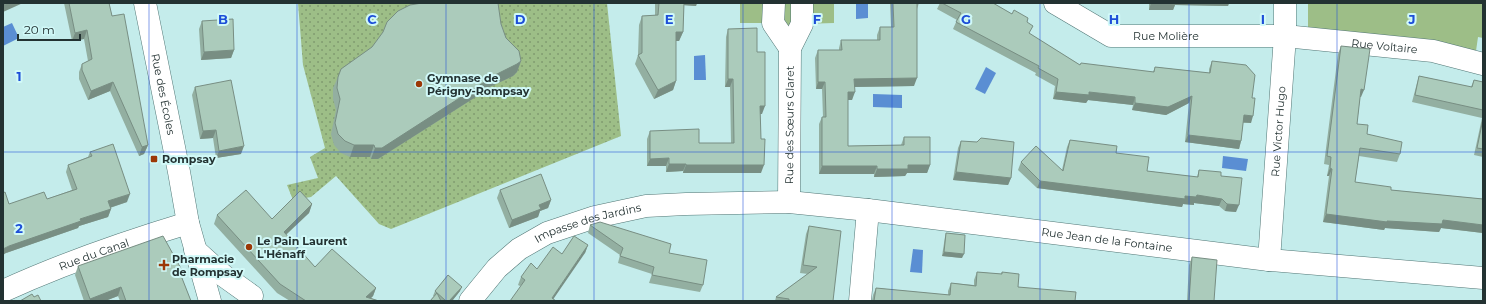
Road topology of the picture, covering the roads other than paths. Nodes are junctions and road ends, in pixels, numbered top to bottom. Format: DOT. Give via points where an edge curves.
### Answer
graph roads {
  1 [pos="145,3"];
  2 [pos="1055,3"];
  3 [pos="1285,3"];
  4 [pos="774,13"];
  5 [pos="802,13"];
  6 [pos="1285,36"];
  7 [pos="790,48"];
  8 [pos="1483,64"];
  9 [pos="789,202"];
  10 [pos="732,203"];
  11 [pos="868,210"];
  12 [pos="188,223"];
  13 [pos="195,250"];
  14 [pos="1268,260"];
  15 [pos="1483,278"];
  16 [pos="3,291"];
  17 [pos="256,299"];
  18 [pos="210,301"];
  19 [pos="229,301"];
  20 [pos="470,301"];
  21 [pos="860,301"];
  1 -- 12 [label="street, Rue des Écoles"];
  2 -- 6 [label="street, Rue Molière" via="1111,36"];
  3 -- 6 [label="street, Rue Victor Hugo"];
  4 -- 7 [label="street"];
  5 -- 7 [label="street, Rue des Sœurs Claret"];
  6 -- 8 [label="street, Rue Voltaire" via="1434,51"];
  6 -- 14 [label="street, Rue Victor Hugo"];
  7 -- 9 [label="street, Rue des Sœurs Claret"];
  9 -- 10 [label="street, Rue Jean de la Fontaine"];
  9 -- 11 [label="street, Rue Jean de la Fontaine"];
  10 -- 20 [label="street, Impasse des Jardins" via="646,206 594,217 547,233 519,249 497,268"];
  11 -- 14 [label="street, Rue Jean de la Fontaine"];
  11 -- 21 [label="street"];
  12 -- 13 [label="street, Rue des Écoles"];
  12 -- 16 [label="street, Rue du Canal" via="40,275"];
  13 -- 17 [label="street" via="224,276"];
  13 -- 18 [label="street, Rue des Écoles"];
  14 -- 15 [label="street, Rue Jean de la Fontaine"];
  17 -- 19 [label="street" via="243,295"];
}
